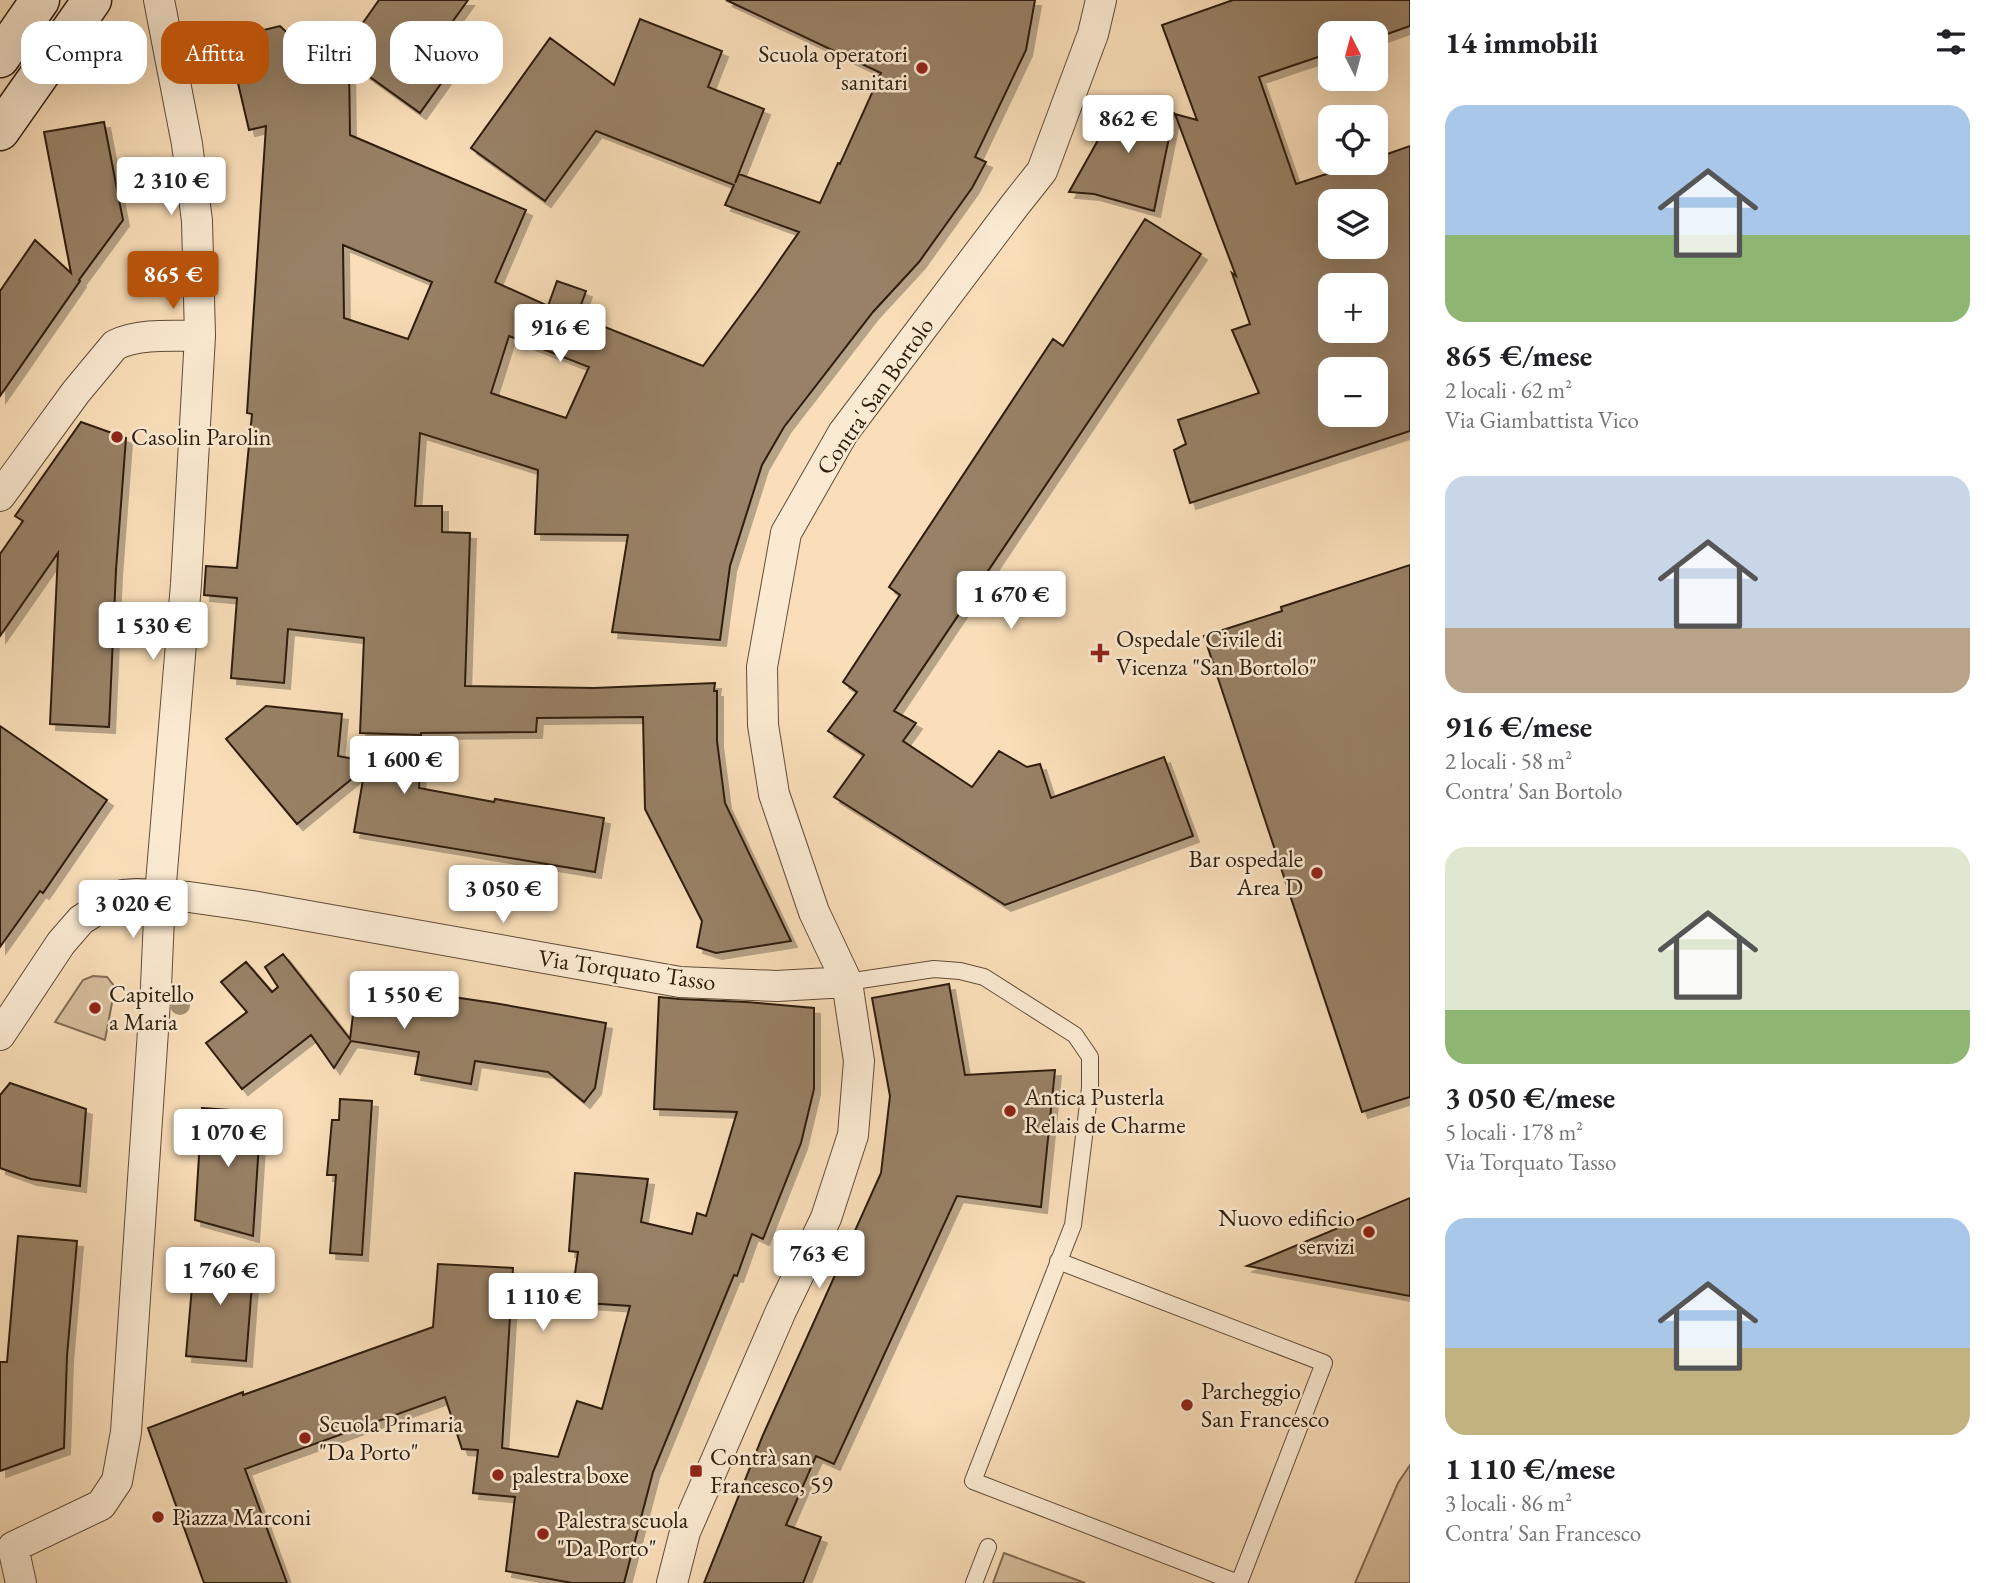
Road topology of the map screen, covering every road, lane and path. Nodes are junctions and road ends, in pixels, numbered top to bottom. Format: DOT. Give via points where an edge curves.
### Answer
graph roads {
  1 [pos="40,0"];
  2 [pos="92,0"];
  3 [pos="159,0"];
  4 [pos="1101,0"];
  5 [pos="0,58"];
  6 [pos="0,131"];
  7 [pos="200,336"];
  8 [pos="0,496"];
  9 [pos="160,895"];
  10 [pos="847,982"];
  11 [pos="0,1035"];
  12 [pos="1058,1261"];
  13 [pos="6,1542"];
  14 [pos="988,1547"];
  15 [pos="21,1583"];
  16 [pos="671,1583"];
  17 [pos="974,1583"];
  18 [pos="1238,1583"];
  1 -- 5 [label="main road"];
  2 -- 6 [label="main road"];
  3 -- 7 [label="street" via="197,221"];
  4 -- 10 [label="street, Contra' San Bortolo" via="1093,34 1042,171 843,433 786,533 762,667 763,726 774,794 814,912"];
  7 -- 8 [label="street" via="134,339 114,345"];
  7 -- 9 [label="street" via="186,584"];
  9 -- 10 [label="street, Via Torquato Tasso" via="252,906 680,982 777,986"];
  9 -- 11 [label="street, Via Torquato Tasso" via="123,895 81,920"];
  9 -- 13 [label="street" via="126,1432 117,1481 101,1505"];
  10 -- 12 [label="lane" via="934,969 960,971 984,977 1075,1035 1090,1057 1090,1088 1073,1225"];
  10 -- 16 [label="street, Contra' San Bortolo" via="859,1061 853,1135 825,1218 685,1532"];
  12 -- 18 [label="lane" via="973,1481"];
  12 -- 18 [label="lane" via="1324,1363"];
  13 -- 15 [label="street"];
  14 -- 17 [label="lane"];
}
